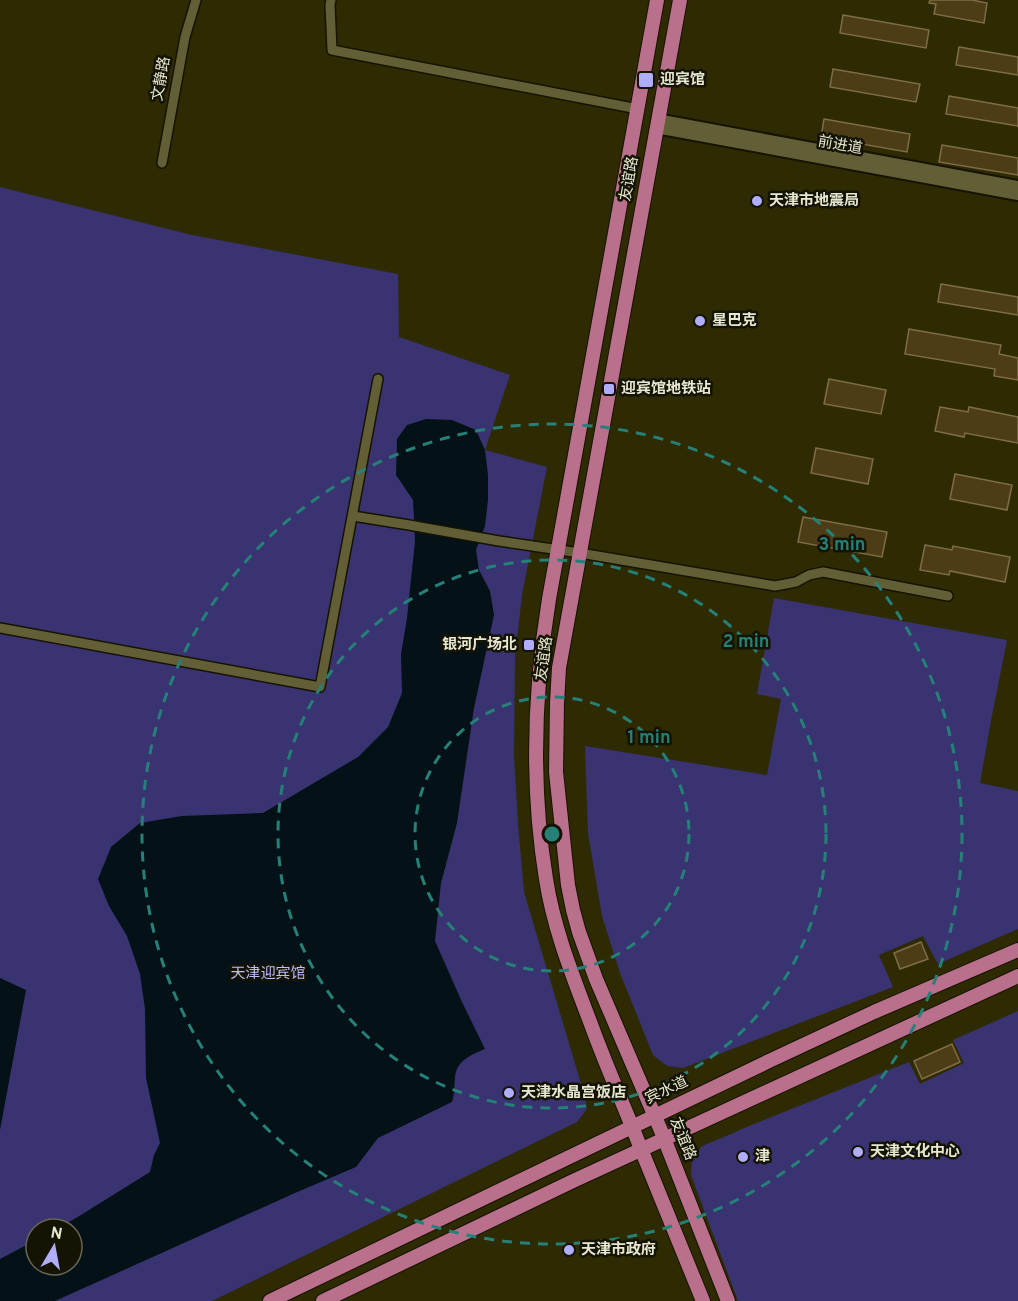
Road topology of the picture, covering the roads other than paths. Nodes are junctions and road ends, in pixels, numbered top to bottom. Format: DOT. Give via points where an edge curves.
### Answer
graph roads {
  1 [pos="196,0"];
  2 [pos="330,0"];
  3 [pos="657,0"];
  4 [pos="680,0"];
  5 [pos="638,109"];
  6 [pos="657,124"];
  7 [pos="162,163"];
  8 [pos="1018,186"];
  9 [pos="1018,195"];
  10 [pos="378,379"];
  11 [pos="353,516"];
  12 [pos="558,549"];
  13 [pos="580,552"];
  14 [pos="948,596"];
  15 [pos="0,628"];
  16 [pos="1018,950"];
  17 [pos="1018,976"];
  18 [pos="654,1116"];
  19 [pos="632,1126"];
  20 [pos="664,1139"];
  21 [pos="642,1149"];
  22 [pos="270,1301"];
  23 [pos="322,1301"];
  24 [pos="703,1301"];
  25 [pos="728,1301"];
  1 -- 7 [label="street, 文静路" via="184,37"];
  2 -- 5 [label="street" via="332,50"];
  3 -- 5 [label="main road, 友谊路"];
  4 -- 6 [label="main road, 友谊路"];
  5 -- 12 [label="main road, 友谊路"];
  6 -- 8 [label="street, 前进道"];
  6 -- 9 [label="street, 前进道"];
  6 -- 13 [label="main road, 友谊路"];
  10 -- 11 [label="street"];
  11 -- 12 [label="street"];
  11 -- 15 [label="street" via="320,687"];
  12 -- 13 [label="street"];
  12 -- 19 [label="main road, 友谊路" via="541,646 537,710 536,759 546,879 563,948"];
  13 -- 14 [label="street" via="775,586 823,572"];
  13 -- 18 [label="main road, 友谊路" via="557,703 556,772 568,885 596,979"];
  16 -- 18 [label="main road, 宾水道" via="874,1012"];
  17 -- 20 [label="main road"];
  18 -- 19 [label="main road, 宾水道"];
  18 -- 20 [label="main road, 友谊路"];
  19 -- 21 [label="main road, 友谊路"];
  19 -- 22 [label="main road, 宾水道"];
  20 -- 21 [label="main road"];
  20 -- 25 [label="main road, 友谊路"];
  21 -- 23 [label="main road"];
  21 -- 24 [label="main road, 友谊路"];
}
